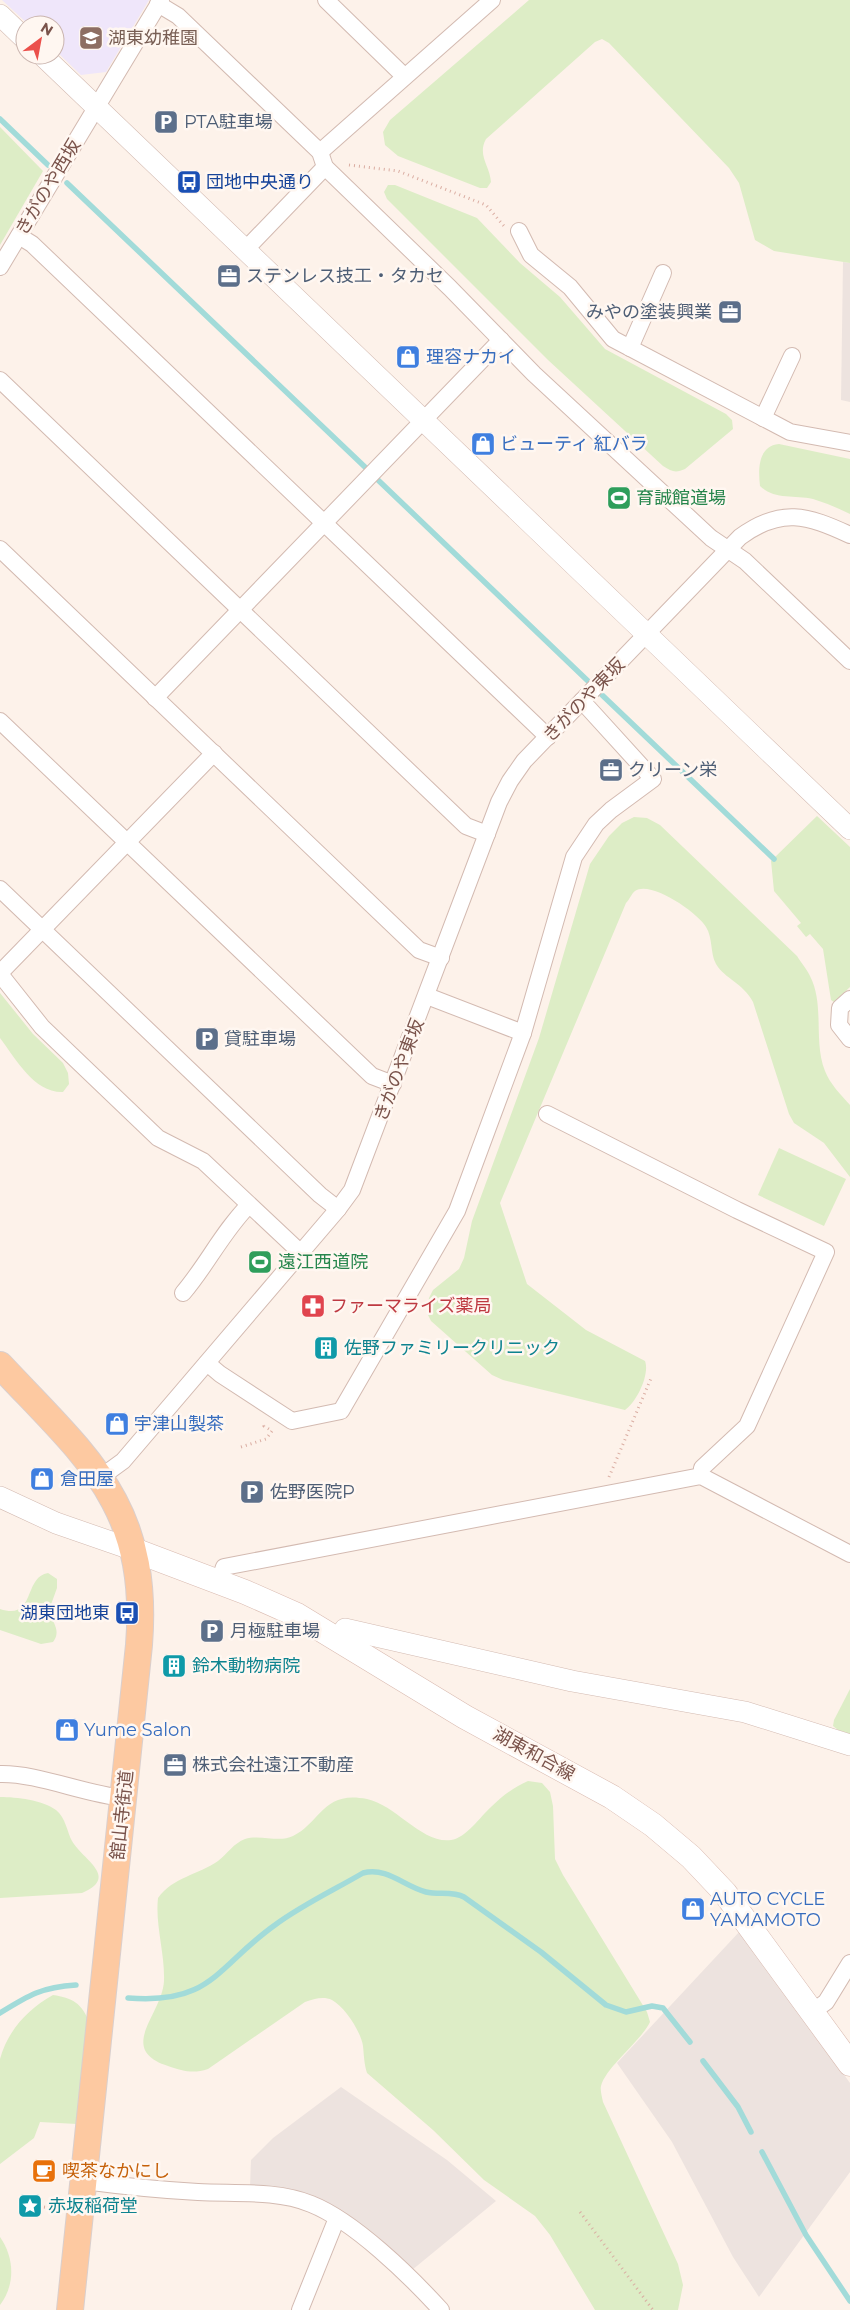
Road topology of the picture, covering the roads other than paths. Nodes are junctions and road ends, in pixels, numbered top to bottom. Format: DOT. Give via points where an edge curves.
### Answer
graph roads {
  1 [pos="326,0"];
  2 [pos="491,0"];
  3 [pos="160,2"];
  4 [pos="0,15"];
  5 [pos="15,29"];
  6 [pos="52,65"];
  7 [pos="404,76"];
  8 [pos="96,107"];
  9 [pos="320,152"];
  10 [pos="325,167"];
  11 [pos="519,231"];
  12 [pos="19,236"];
  13 [pos="245,250"];
  14 [pos="0,267"];
  15 [pos="663,274"];
  16 [pos="502,340"];
  17 [pos="630,348"];
  18 [pos="792,356"];
  19 [pos="0,380"];
  20 [pos="763,418"];
  21 [pos="424,420"];
  22 [pos="850,443"];
  23 [pos="324,523"];
  24 [pos="850,536"];
  25 [pos="0,549"];
  26 [pos="728,549"];
  27 [pos="240,610"];
  28 [pos="647,634"];
  29 [pos="850,661"];
  30 [pos="155,698"];
  31 [pos="582,701"];
  32 [pos="0,721"];
  33 [pos="548,737"];
  34 [pos="214,753"];
  35 [pos="850,829"];
  36 [pos="487,834"];
  37 [pos="128,843"];
  38 [pos="0,889"];
  39 [pos="43,931"];
  40 [pos="441,958"];
  41 [pos="0,974"];
  42 [pos="427,996"];
  43 [pos="850,999"];
  44 [pos="523,1032"];
  45 [pos="850,1039"];
  46 [pos="393,1084"];
  47 [pos="547,1114"];
  48 [pos="248,1205"];
  49 [pos="338,1209"];
  50 [pos="301,1253"];
  51 [pos="183,1293"];
  52 [pos="206,1363"];
  53 [pos="0,1364"];
  54 [pos="100,1476"];
  55 [pos="701,1476"];
  56 [pos="0,1497"];
  57 [pos="134,1550"];
  58 [pos="850,1554"];
  59 [pos="219,1581"];
  60 [pos="339,1640"];
  61 [pos="850,1745"];
  62 [pos="0,1774"];
  63 [pos="124,1798"];
  64 [pos="850,1963"];
  65 [pos="812,2012"];
  66 [pos="850,2064"];
  67 [pos="84,2182"];
  68 [pos="337,2218"];
  69 [pos="70,2310"];
  70 [pos="300,2310"];
  71 [pos="441,2310"];
  1 -- 7 [label="street"];
  2 -- 7 [label="street"];
  3 -- 8 [label="street, きがのや西坂"];
  3 -- 9 [label="street"];
  4 -- 5 [label="street"];
  6 -- 8 [label="street"];
  7 -- 9 [label="street"];
  8 -- 12 [label="street, きがのや西坂"];
  8 -- 13 [label="street"];
  9 -- 10 [label="street"];
  10 -- 13 [label="street"];
  10 -- 16 [label="street"];
  11 -- 17 [label="street" via="531,255 570,287 613,339"];
  12 -- 14 [label="street, きがのや西坂"];
  12 -- 23 [label="street" via="32,244"];
  13 -- 21 [label="street"];
  15 -- 17 [label="street"];
  16 -- 21 [label="street"];
  16 -- 26 [label="street" via="697,525"];
  17 -- 20 [label="street"];
  18 -- 20 [label="street"];
  19 -- 27 [label="street"];
  20 -- 22 [label="street" via="790,432"];
  21 -- 23 [label="street"];
  21 -- 28 [label="street"];
  23 -- 27 [label="street"];
  23 -- 33 [label="street"];
  24 -- 26 [label="street, きがのや東坂" via="824,523 789,516 754,526"];
  25 -- 30 [label="street"];
  26 -- 28 [label="street, きがのや東坂"];
  26 -- 29 [label="street" via="745,561"];
  27 -- 30 [label="street"];
  27 -- 36 [label="street" via="466,826"];
  28 -- 31 [label="street, きがのや東坂"];
  28 -- 35 [label="street"];
  30 -- 34 [label="street"];
  31 -- 33 [label="street, きがのや東坂"];
  31 -- 44 [label="street" via="653,780 596,824 574,857"];
  32 -- 37 [label="street"];
  33 -- 36 [label="street, きがのや東坂" via="510,781"];
  34 -- 37 [label="street"];
  34 -- 40 [label="street" via="419,950"];
  36 -- 40 [label="street, きがのや東坂"];
  37 -- 39 [label="street"];
  37 -- 46 [label="street" via="372,1076"];
  38 -- 39 [label="street"];
  39 -- 41 [label="street"];
  39 -- 49 [label="street"];
  40 -- 42 [label="street, きがのや東坂"];
  41 -- 48 [label="street" via="42,1027 158,1138 203,1161"];
  42 -- 44 [label="street"];
  42 -- 46 [label="street, きがのや東坂"];
  43 -- 45 [label="street" via="840,1008 839,1025"];
  44 -- 52 [label="street" via="457,1211 341,1410 292,1421"];
  46 -- 49 [label="street, きがのや東坂" via="358,1178"];
  47 -- 55 [label="street" via="826,1252 747,1426 702,1468"];
  48 -- 50 [label="street"];
  48 -- 51 [label="street"];
  49 -- 50 [label="street, きがのや東坂"];
  50 -- 52 [label="street, きがのや東坂"];
  52 -- 54 [label="street, きがのや東坂" via="123,1461"];
  53 -- 54 [label="main road, 舘山寺街道"];
  54 -- 57 [label="main road, 舘山寺街道" via="118,1505"];
  55 -- 58 [label="street"];
  55 -- 59 [label="street" via="224,1567"];
  56 -- 57 [label="street" via="56,1523"];
  57 -- 59 [label="main road, 湖東和合線"];
  57 -- 63 [label="main road, 舘山寺街道" via="140,1579 141,1619"];
  59 -- 60 [label="main road, 湖東和合線" via="280,1607"];
  60 -- 61 [label="street" via="345,1629 572,1681 745,1712"];
  60 -- 65 [label="main road, 湖東和合線" via="653,1825 691,1857 725,1893"];
  62 -- 63 [label="street" via="19,1775 101,1796"];
  63 -- 67 [label="main road, 舘山寺街道"];
  64 -- 65 [label="street" via="826,2002"];
  65 -- 66 [label="main road, 湖東和合線"];
  67 -- 68 [label="street" via="283,2197 311,2204"];
  67 -- 69 [label="main road, 舘山寺街道"];
  68 -- 70 [label="street"];
  68 -- 71 [label="street" via="410,2277"];
}
